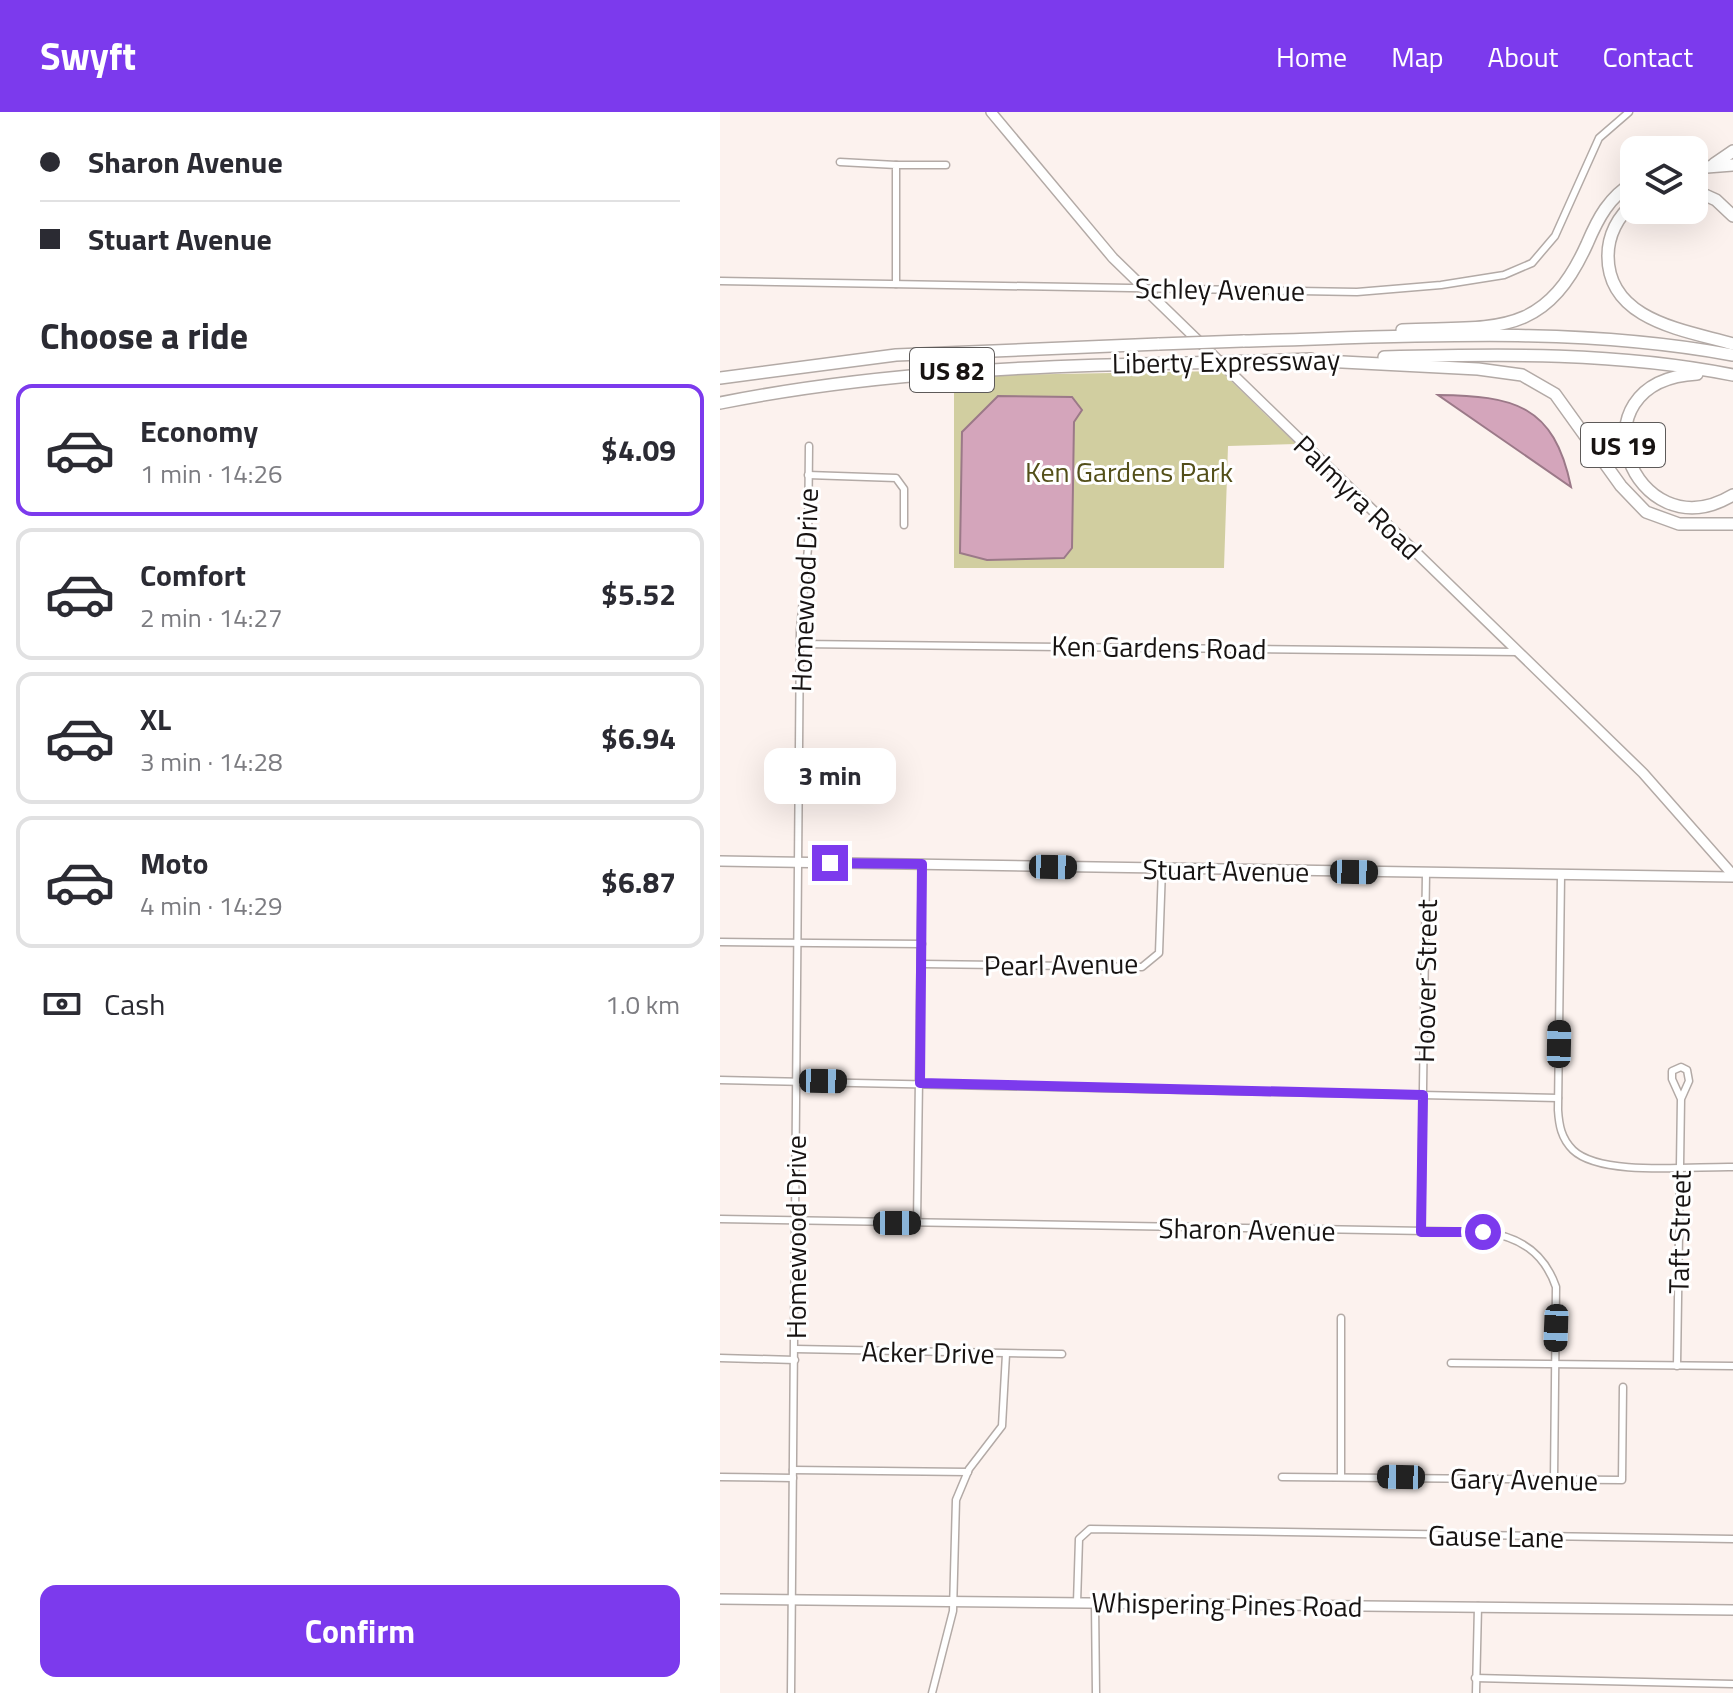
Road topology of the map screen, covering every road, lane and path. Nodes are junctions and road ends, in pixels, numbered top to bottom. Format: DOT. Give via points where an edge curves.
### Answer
graph roads {
  1 [pos="991,112"];
  2 [pos="1629,112"];
  3 [pos="1733,151"];
  4 [pos="840,162"];
  5 [pos="896,165"];
  6 [pos="946,165"];
  7 [pos="1733,165"];
  8 [pos="1708,166"];
  9 [pos="1620,193"];
  10 [pos="1708,196"];
  11 [pos="1733,216"];
  12 [pos="1620,218"];
  13 [pos="720,281"];
  14 [pos="896,284"];
  15 [pos="1143,287"];
  16 [pos="1415,333"];
  17 [pos="1732,349"];
  18 [pos="1422,361"];
  19 [pos="1731,375"];
  20 [pos="720,378"];
  21 [pos="720,403"];
  22 [pos="809,446"];
  23 [pos="808,475"];
  24 [pos="1733,495"];
  25 [pos="1733,524"];
  26 [pos="904,525"];
  27 [pos="800,644"];
  28 [pos="1518,652"];
  29 [pos="720,861"];
  30 [pos="799,862"];
  31 [pos="922,864"];
  32 [pos="1162,868"];
  33 [pos="1426,873"];
  34 [pos="1561,875"];
  35 [pos="1733,876"];
  36 [pos="720,942"];
  37 [pos="798,943"];
  38 [pos="922,944"];
  39 [pos="922,964"];
  40 [pos="720,1080"];
  41 [pos="796,1081"];
  42 [pos="920,1083"];
  43 [pos="1423,1095"];
  44 [pos="1558,1098"];
  45 [pos="1681,1099"];
  46 [pos="1680,1166"];
  47 [pos="1733,1167"];
  48 [pos="720,1219"];
  49 [pos="793,1221"];
  50 [pos="917,1223"];
  51 [pos="1421,1232"];
  52 [pos="1341,1318"];
  53 [pos="795,1349"];
  54 [pos="1006,1354"];
  55 [pos="1062,1354"];
  56 [pos="720,1358"];
  57 [pos="795,1360"];
  58 [pos="1451,1363"];
  59 [pos="1556,1365"];
  60 [pos="1677,1366"];
  61 [pos="1733,1366"];
  62 [pos="1623,1387"];
  63 [pos="968,1472"];
  64 [pos="793,1474"];
  65 [pos="720,1477"];
  66 [pos="1282,1477"];
  67 [pos="1341,1477"];
  68 [pos="1554,1479"];
  69 [pos="1733,1539"];
  70 [pos="720,1599"];
  71 [pos="794,1599"];
  72 [pos="954,1601"];
  73 [pos="1077,1603"];
  74 [pos="1095,1603"];
  75 [pos="1478,1606"];
  76 [pos="1733,1610"];
  77 [pos="1475,1678"];
  78 [pos="1733,1684"];
  79 [pos="791,1693"];
  80 [pos="932,1693"];
  81 [pos="1096,1693"];
  82 [pos="1476,1693"];
  1 -- 15 [label="street, Palmyra Road" via="1042,177"];
  2 -- 15 [label="street, Schley Avenue" via="1599,138 1555,236 1537,259 1515,271 1441,285 1357,292"];
  3 -- 8 [label="highway"];
  4 -- 5 [label="street"];
  5 -- 6 [label="street"];
  5 -- 14 [label="street"];
  7 -- 8 [label="highway"];
  9 -- 16 [label="highway" via="1607,204 1570,280 1542,309 1500,324"];
  10 -- 11 [label="highway"];
  12 -- 17 [label="highway" via="1609,242 1610,272 1619,293 1648,318"];
  13 -- 14 [label="street, Schley Avenue"];
  14 -- 15 [label="street, Schley Avenue"];
  15 -- 28 [label="street, Palmyra Road"];
  16 -- 17 [label="highway" via="1572,336"];
  16 -- 20 [label="highway, Liberty Expressway / US 82, bridge" via="886,355"];
  18 -- 19 [label="highway" via="1565,355"];
  18 -- 21 [label="highway, Liberty Expressway / US 82, bridge" via="955,370 847,381"];
  18 -- 25 [label="highway" via="1534,379 1561,401 1621,486 1646,512 1679,524"];
  19 -- 24 [label="highway, US 19" via="1685,374 1652,387 1631,410 1623,441 1635,476 1657,497 1695,507"];
  22 -- 23 [label="street, Homewood Drive"];
  23 -- 26 [label="street" via="896,478 904,489"];
  23 -- 27 [label="street, Homewood Drive"];
  27 -- 28 [label="street, Ken Gardens Road"];
  27 -- 30 [label="street, Homewood Drive"];
  28 -- 35 [label="street, Palmyra Road" via="1643,773"];
  29 -- 30 [label="street, Stuart Avenue"];
  30 -- 31 [label="street, Stuart Avenue"];
  30 -- 37 [label="street, Homewood Drive"];
  31 -- 32 [label="street, Stuart Avenue"];
  31 -- 38 [label="street"];
  32 -- 33 [label="street, Stuart Avenue"];
  32 -- 39 [label="street, Pearl Avenue" via="1159,953 1142,967"];
  33 -- 34 [label="street, Stuart Avenue"];
  33 -- 43 [label="street, Hoover Street"];
  34 -- 35 [label="street, Stuart Avenue"];
  34 -- 44 [label="street"];
  36 -- 37 [label="street"];
  37 -- 38 [label="street"];
  37 -- 41 [label="street, Homewood Drive"];
  38 -- 39 [label="street"];
  39 -- 42 [label="street"];
  40 -- 41 [label="street"];
  41 -- 42 [label="street"];
  41 -- 49 [label="street, Homewood Drive"];
  42 -- 43 [label="street"];
  42 -- 50 [label="street"];
  43 -- 44 [label="street"];
  43 -- 51 [label="street, Hoover Street"];
  44 -- 46 [label="street" via="1562,1133 1576,1153 1607,1165"];
  45 -- 45 [label="street, Taft Street" via="1688,1074 1676,1067 1672,1079"];
  45 -- 46 [label="street, Taft Street"];
  46 -- 47 [label="street"];
  46 -- 60 [label="street, Taft Street"];
  48 -- 49 [label="street, Sharon Avenue"];
  49 -- 50 [label="street, Sharon Avenue"];
  49 -- 53 [label="street, Homewood Drive"];
  50 -- 51 [label="street, Sharon Avenue"];
  51 -- 59 [label="street, Sharon Avenue" via="1509,1236 1535,1252 1556,1287"];
  52 -- 67 [label="street"];
  53 -- 54 [label="street, Acker Drive"];
  53 -- 57 [label="street, Homewood Drive"];
  54 -- 55 [label="street, Acker Drive"];
  54 -- 63 [label="street" via="1002,1426"];
  56 -- 57 [label="street"];
  57 -- 64 [label="street, Homewood Drive"];
  58 -- 59 [label="street"];
  59 -- 60 [label="street"];
  59 -- 68 [label="street, Sharon Avenue"];
  60 -- 61 [label="street"];
  62 -- 68 [label="street, Gary Avenue" via="1622,1480"];
  63 -- 64 [label="street"];
  63 -- 72 [label="street" via="956,1500"];
  64 -- 65 [label="street"];
  64 -- 71 [label="street, Homewood Drive"];
  66 -- 67 [label="street, Gary Avenue"];
  67 -- 68 [label="street, Gary Avenue"];
  69 -- 73 [label="street, Gause Lane" via="1083,1532"];
  70 -- 71 [label="street, Whispering Pines Road"];
  71 -- 72 [label="street, Whispering Pines Road"];
  71 -- 79 [label="street, Homewood Drive"];
  72 -- 73 [label="street, Whispering Pines Road"];
  72 -- 80 [label="street"];
  73 -- 74 [label="street, Whispering Pines Road"];
  74 -- 75 [label="street, Whispering Pines Road"];
  74 -- 81 [label="street"];
  75 -- 76 [label="street, Whispering Pines Road"];
  75 -- 77 [label="street"];
  77 -- 78 [label="street"];
  77 -- 82 [label="street"];
}
